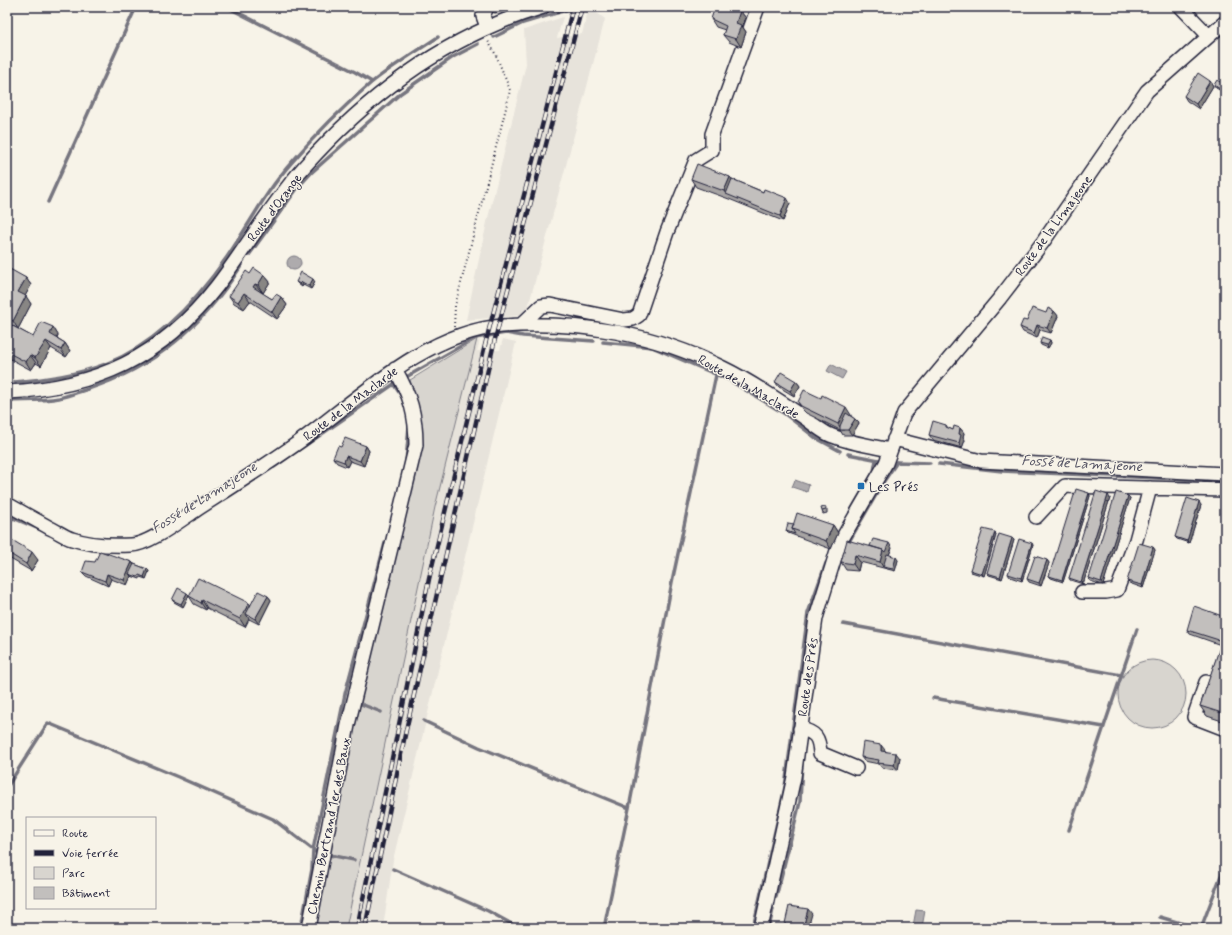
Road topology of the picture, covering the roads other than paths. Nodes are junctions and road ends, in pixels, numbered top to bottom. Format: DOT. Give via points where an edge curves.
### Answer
graph roads {
  1 [pos="487,7"];
  2 [pos="543,7"];
  3 [pos="758,7"];
  4 [pos="1181,7"];
  5 [pos="1225,22"];
  6 [pos="484,28"];
  7 [pos="1209,36"];
  8 [pos="521,325"];
  9 [pos="395,369"];
  10 [pos="7,392"];
  11 [pos="892,445"];
  12 [pos="1225,474"];
  13 [pos="1150,488"];
  14 [pos="1225,490"];
  15 [pos="7,504"];
  16 [pos="1036,517"];
  17 [pos="1082,592"];
  18 [pos="1206,682"];
  19 [pos="800,729"];
  20 [pos="1225,729"];
  21 [pos="856,768"];
  22 [pos="309,928"];
  23 [pos="761,928"];
  1 -- 6 [label="street" via="483,16"];
  2 -- 6 [label="street, Route d'Orange"];
  3 -- 8 [label="street" via="712,134 712,150 696,160 639,314 633,319 624,320 550,305 540,306"];
  4 -- 7 [label="street"];
  5 -- 7 [label="street, Route de la Limajeone"];
  6 -- 10 [label="street, Route d'Orange" via="460,39 406,74 342,127 304,167 217,286 193,314 148,352 81,382 32,391"];
  7 -- 11 [label="street, Route de la Limajeone" via="1147,91 1043,242 904,413"];
  8 -- 9 [label="street, Route de la Maclarde" via="498,326 454,338"];
  8 -- 11 [label="street, Route de la Maclarde" via="566,326 609,332 640,337 682,349 724,368 764,391 826,433 845,441"];
  9 -- 15 [label="street, Route de la Maclarde" via="296,444 160,533 134,546 101,545 72,539"];
  9 -- 22 [label="street, Chemin Bertrand 1er des Baux" via="413,404 416,445 348,725"];
  11 -- 12 [label="street, Route de la Maclarde" via="981,461"];
  11 -- 19 [label="street, Route des Prés" via="886,463 839,544 816,618"];
  13 -- 14 [label="street"];
  13 -- 16 [label="street" via="1065,486"];
  13 -- 17 [label="street" via="1136,540 1117,590"];
  18 -- 20 [label="street" via="1194,717"];
  19 -- 21 [label="street" via="810,731 819,740 820,753"];
  19 -- 23 [label="street, Route des Prés" via="794,777"];
}
